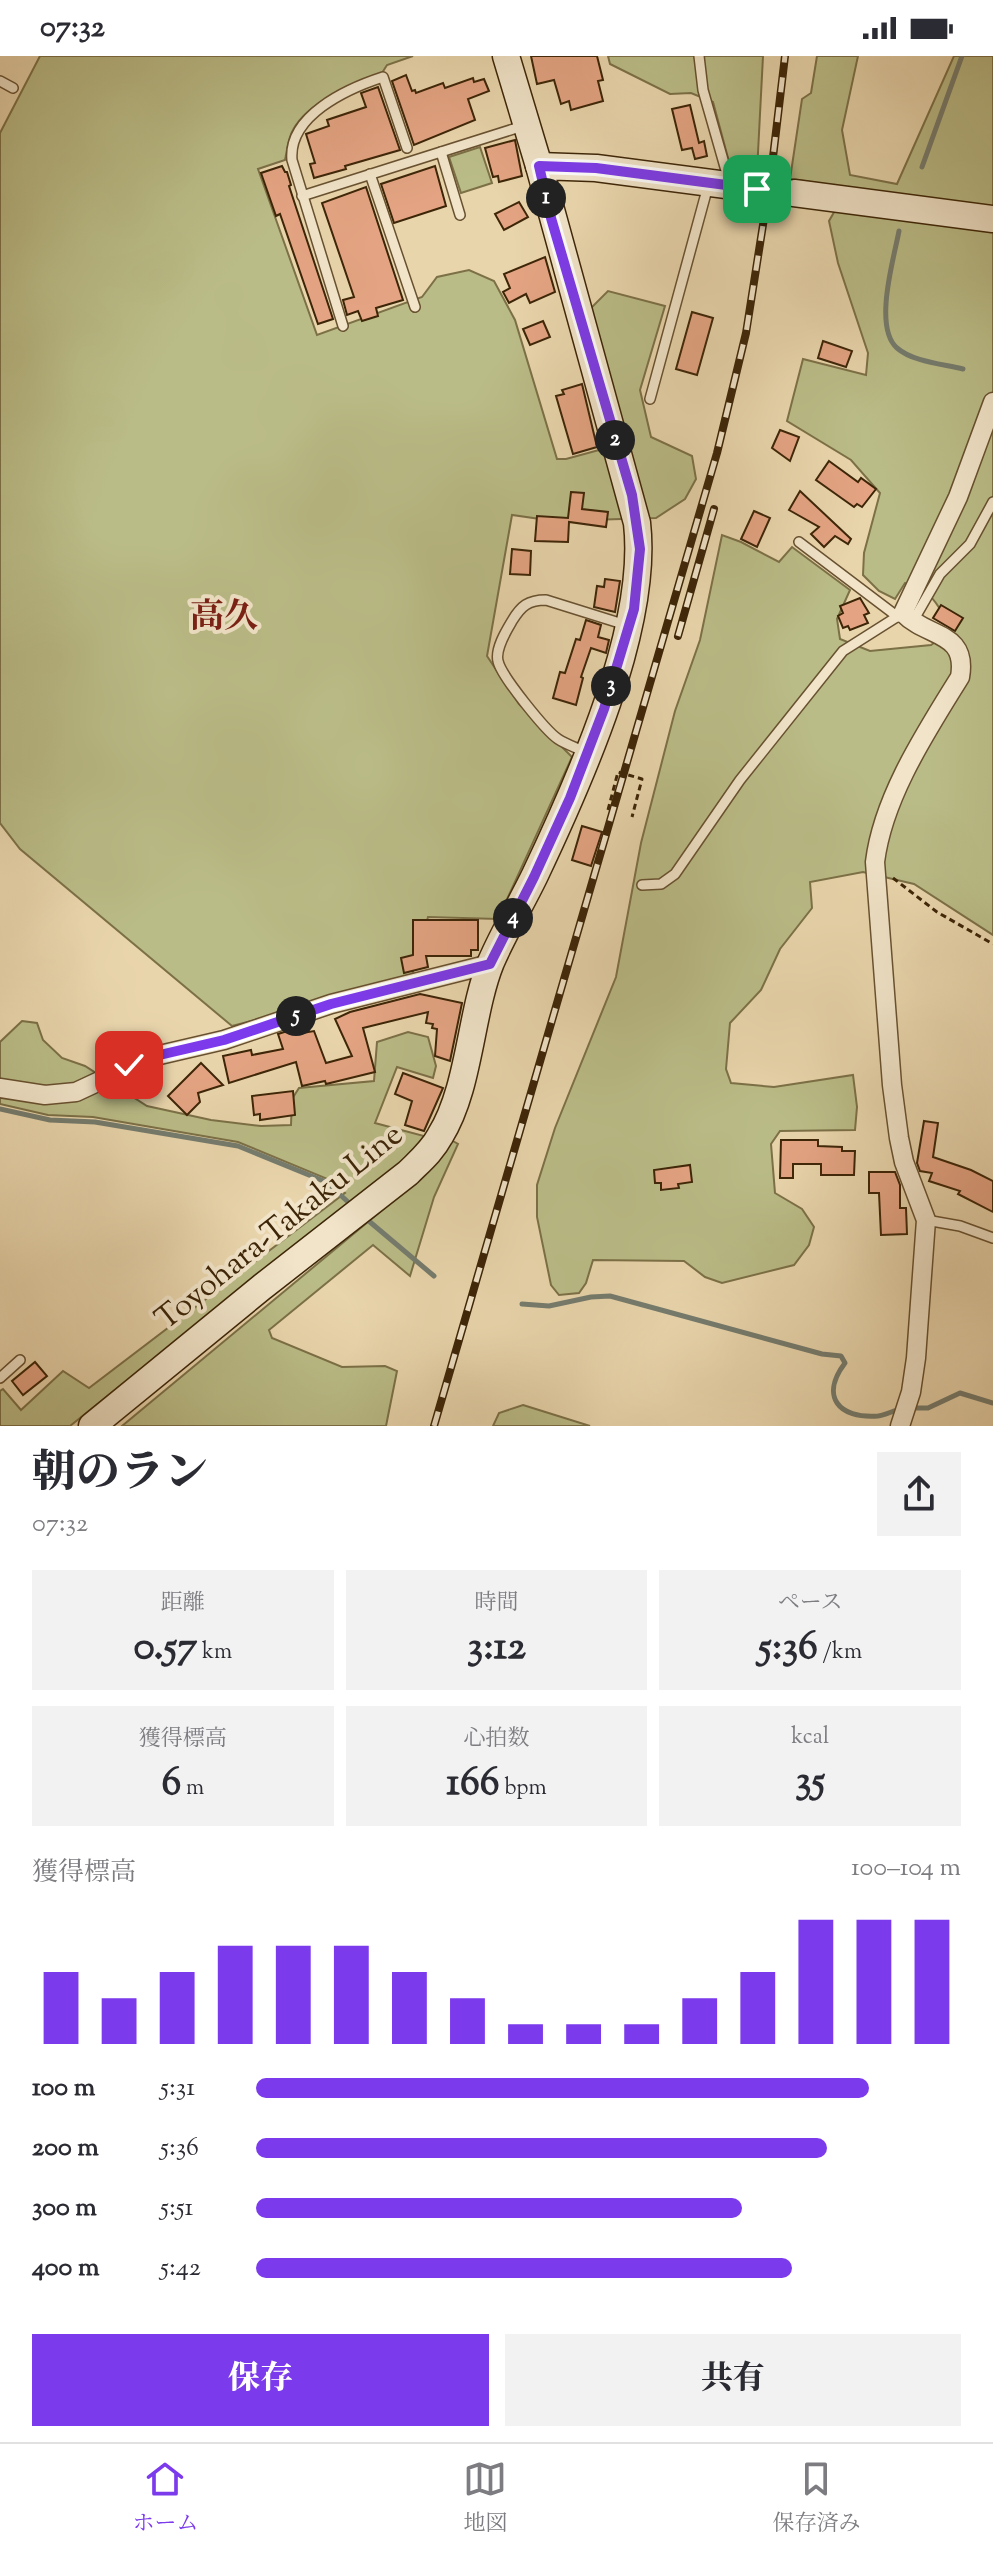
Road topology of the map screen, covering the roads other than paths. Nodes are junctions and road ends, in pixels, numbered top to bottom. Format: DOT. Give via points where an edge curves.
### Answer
graph roads {
  1 [pos="506,56"];
  2 [pos="699,56"];
  3 [pos="0,81"];
  4 [pos="13,88"];
  5 [pos="526,125"];
  6 [pos="407,148"];
  7 [pos="441,152"];
  8 [pos="539,166"];
  9 [pos="370,174"];
  10 [pos="720,183"];
  11 [pos="757,189"];
  12 [pos="794,193"];
  13 [pos="302,196"];
  14 [pos="460,215"];
  15 [pos="993,219"];
  16 [pos="415,307"];
  17 [pos="343,326"];
  18 [pos="650,399"];
  19 [pos="993,402"];
  20 [pos="993,502"];
  21 [pos="799,542"];
  22 [pos="905,617"];
  23 [pos="629,626"];
  24 [pos="587,753"];
  25 [pos="642,885"];
  26 [pos="490,964"];
  27 [pos="0,1088"];
  28 [pos="926,1220"];
  29 [pos="993,1238"];
  30 [pos="20,1360"];
  31 [pos="0,1378"];
  32 [pos="902,1421"];
  33 [pos="92,1426"];
  1 -- 5 [label="main road, Toyohara-Takaku Line"];
  2 -- 10 [label="lane"];
  3 -- 4 [label="lane"];
  5 -- 7 [label="lane"];
  5 -- 8 [label="main road, Toyohara-Takaku Line"];
  6 -- 13 [label="lane" via="383,77 353,87 296,132 292,160"];
  7 -- 9 [label="lane"];
  7 -- 14 [label="lane"];
  8 -- 10 [label="main road"];
  8 -- 23 [label="main road, Toyohara-Takaku Line" via="637,523 638,581"];
  9 -- 13 [label="lane"];
  9 -- 16 [label="lane"];
  10 -- 11 [label="main road"];
  10 -- 18 [label="lane"];
  12 -- 15 [label="main road"];
  13 -- 17 [label="lane"];
  19 -- 22 [label="street"];
  20 -- 22 [label="lane" via="970,544"];
  21 -- 22 [label="lane"];
  22 -- 25 [label="lane" via="843,651 740,780 675,874 661,884"];
  22 -- 28 [label="street" via="947,639 963,663 888,806 875,862 899,1138"];
  23 -- 24 [label="main road, Toyohara-Takaku Line"];
  23 -- 24 [label="lane" via="536,600 519,609 500,648 497,661 511,686 557,739"];
  24 -- 26 [label="main road, Toyohara-Takaku Line"];
  26 -- 27 [label="street" via="151,1057 76,1092 45,1095"];
  26 -- 33 [label="main road, Toyohara-Takaku Line" via="455,1104 429,1153"];
  28 -- 29 [label="lane"];
  28 -- 32 [label="street" via="916,1358"];
  30 -- 31 [label="lane"];
}
